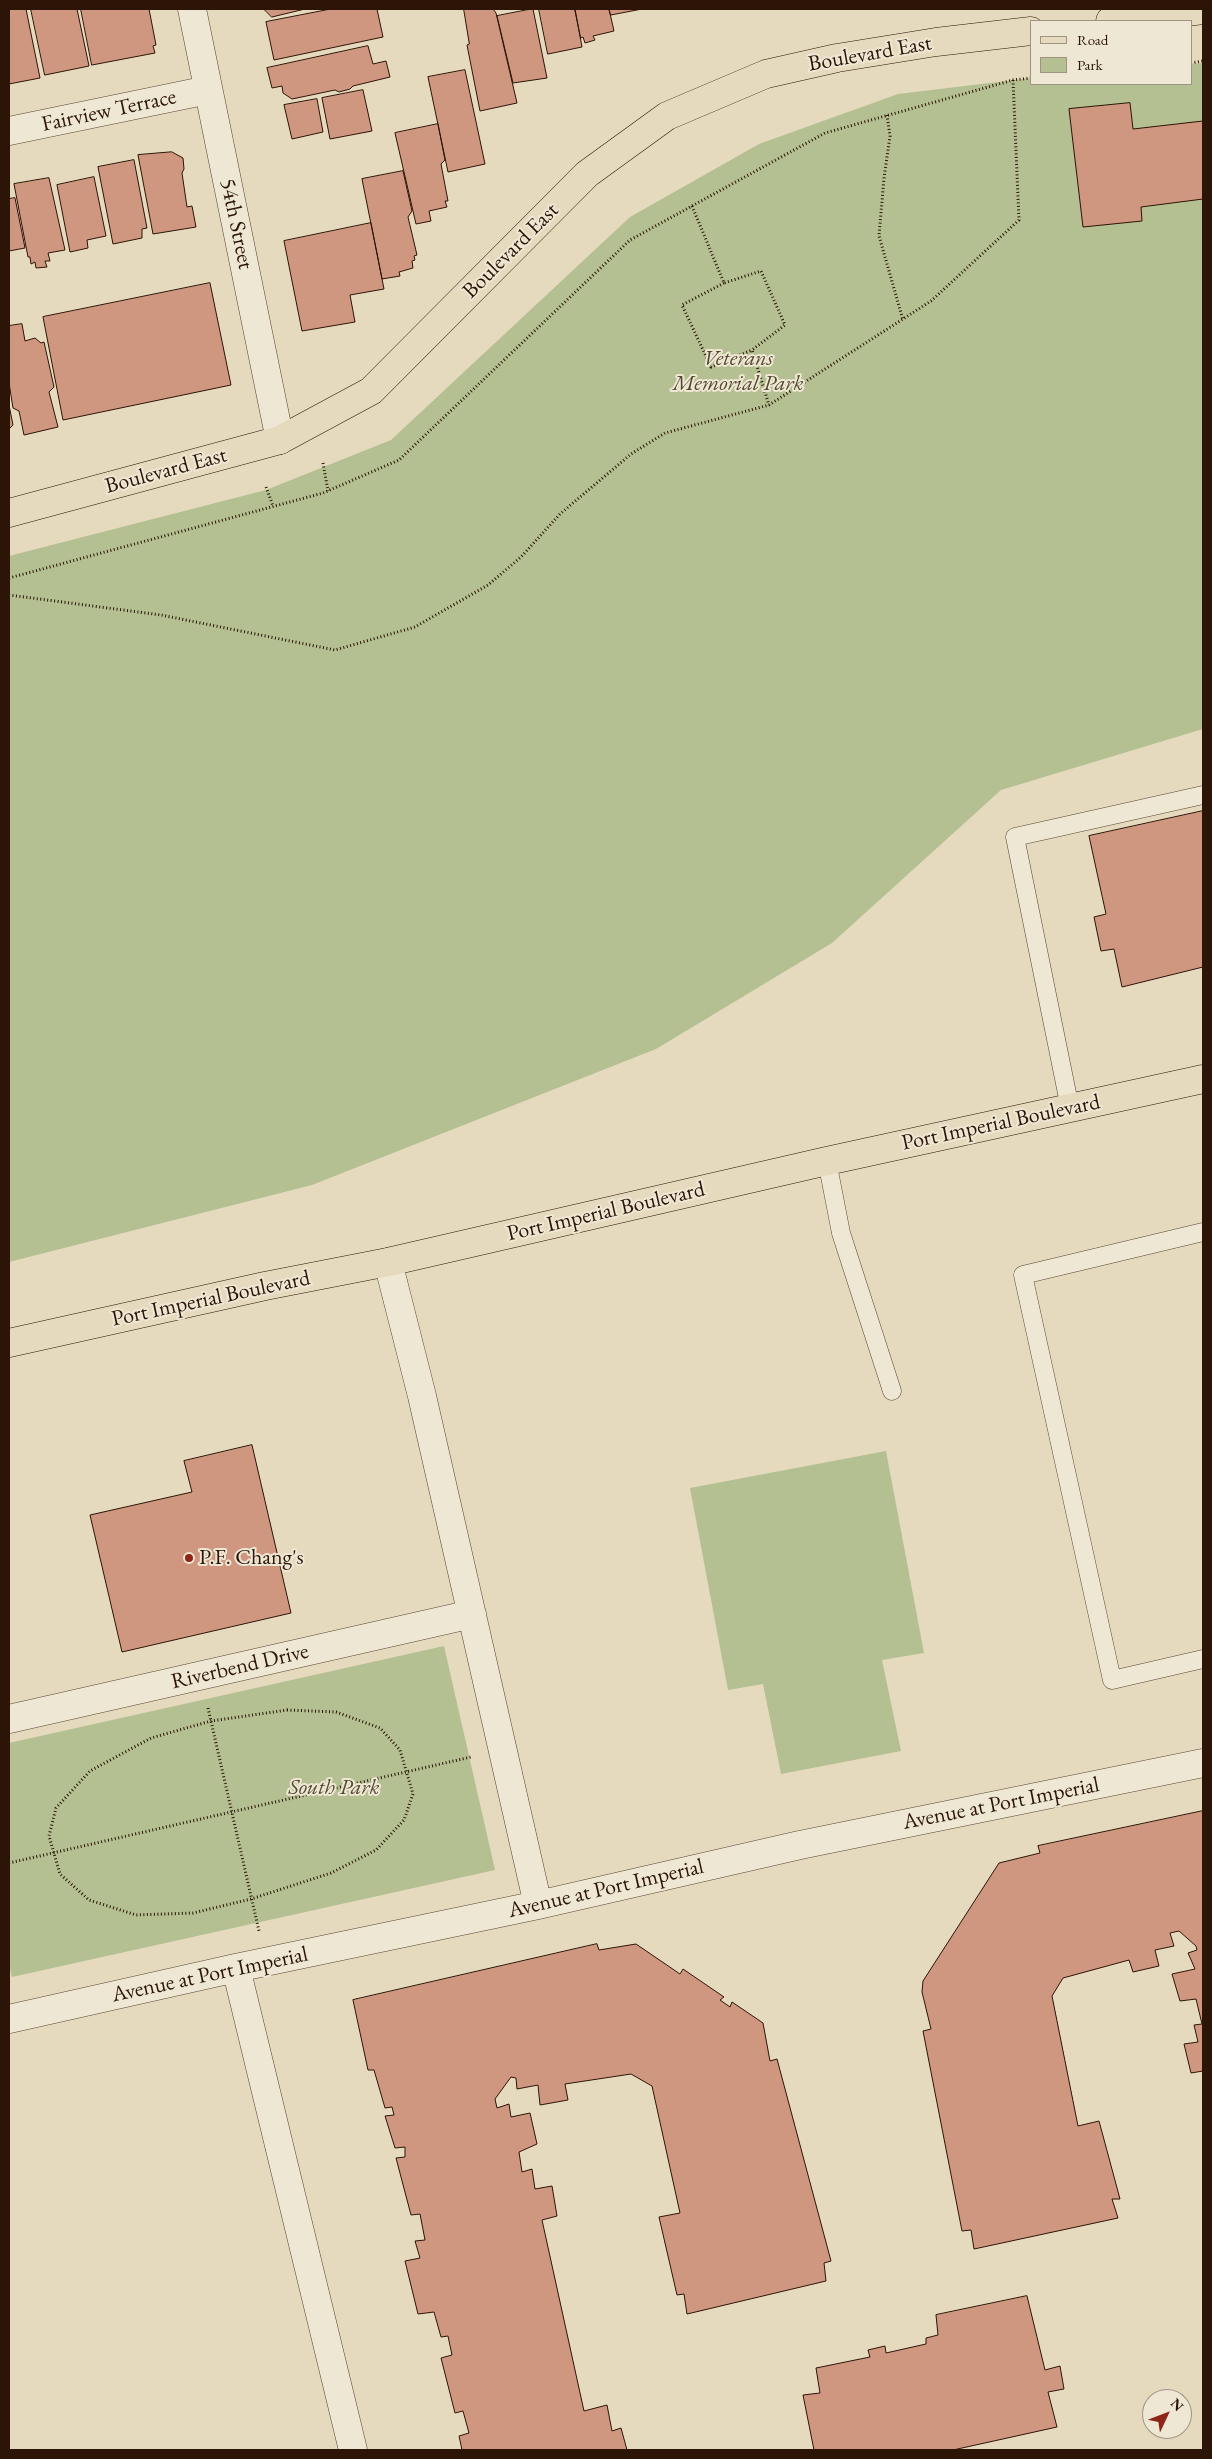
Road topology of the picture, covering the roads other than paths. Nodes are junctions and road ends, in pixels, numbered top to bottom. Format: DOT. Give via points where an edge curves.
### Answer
graph roads {
  1 [pos="192,9"];
  2 [pos="1203,10"];
  3 [pos="1118,20"];
  4 [pos="1030,31"];
  5 [pos="208,90"];
  6 [pos="9,131"];
  7 [pos="280,440"];
  8 [pos="9,513"];
  9 [pos="1203,795"];
  10 [pos="1203,1079"];
  11 [pos="1070,1108"];
  12 [pos="827,1161"];
  13 [pos="1203,1232"];
  14 [pos="388,1262"];
  15 [pos="9,1343"];
  16 [pos="892,1391"];
  17 [pos="472,1614"];
  18 [pos="1203,1659"];
  19 [pos="9,1719"];
  20 [pos="1203,1763"];
  21 [pos="538,1905"];
  22 [pos="236,1968"];
  23 [pos="9,2019"];
  24 [pos="353,2450"];
  1 -- 5 [label="street, 54th Street"];
  2 -- 3 [label="main road"];
  4 -- 7 [label="main road, Boulevard East" via="847,56 766,74 667,116 587,174 371,391"];
  5 -- 6 [label="street, Fairview Terrace"];
  5 -- 7 [label="street, 54th Street"];
  7 -- 8 [label="main road, Boulevard East"];
  9 -- 11 [label="lane" via="1015,837"];
  10 -- 11 [label="main road, Port Imperial Boulevard"];
  11 -- 12 [label="main road, Port Imperial Boulevard"];
  12 -- 14 [label="main road, Port Imperial Boulevard"];
  12 -- 16 [label="lane" via="841,1233"];
  13 -- 18 [label="lane" via="1023,1274 1112,1680"];
  14 -- 15 [label="main road, Port Imperial Boulevard"];
  14 -- 17 [label="street"];
  17 -- 19 [label="street, Riverbend Drive"];
  17 -- 21 [label="street"];
  20 -- 21 [label="street, Avenue at Port Imperial" via="800,1845"];
  21 -- 22 [label="street, Avenue at Port Imperial"];
  22 -- 23 [label="street, Avenue at Port Imperial"];
  22 -- 24 [label="street"];
}
